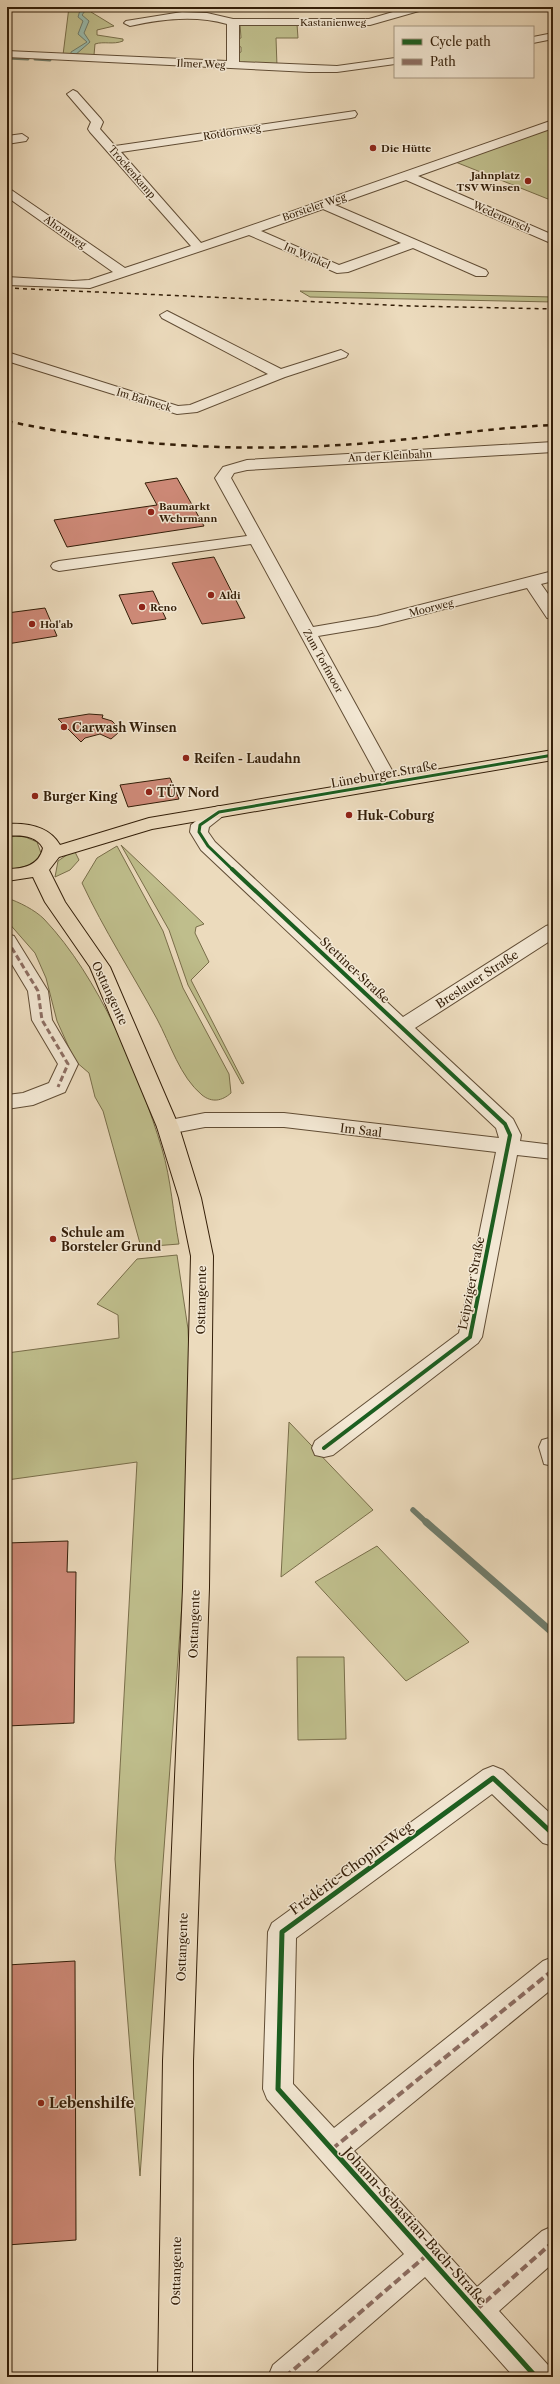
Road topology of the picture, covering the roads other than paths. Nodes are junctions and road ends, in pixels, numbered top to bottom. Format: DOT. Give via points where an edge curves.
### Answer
graph roads {
  1 [pos="146,7"];
  2 [pos="422,7"];
  3 [pos="161,16"];
  4 [pos="233,22"];
  5 [pos="130,23"];
  6 [pos="553,36"];
  7 [pos="534,40"];
  8 [pos="7,54"];
  9 [pos="394,61"];
  10 [pos="233,65"];
  11 [pos="73,94"];
  12 [pos="351,114"];
  13 [pos="553,124"];
  14 [pos="22,138"];
  15 [pos="7,140"];
  16 [pos="112,150"];
  17 [pos="406,175"];
  18 [pos="7,191"];
  19 [pos="323,204"];
  20 [pos="249,230"];
  21 [pos="553,240"];
  22 [pos="411,244"];
  23 [pos="199,248"];
  24 [pos="123,273"];
  25 [pos="481,273"];
  26 [pos="7,281"];
  27 [pos="167,315"];
  28 [pos="341,354"];
  29 [pos="7,356"];
  30 [pos="280,374"];
  31 [pos="553,447"];
  32 [pos="228,470"];
  33 [pos="256,539"];
  34 [pos="59,566"];
  35 [pos="553,576"];
  36 [pos="532,582"];
  37 [pos="553,614"];
  38 [pos="308,633"];
  39 [pos="553,755"];
  40 [pos="390,783"];
  41 [pos="219,812"];
  42 [pos="8,829"];
  43 [pos="48,845"];
  44 [pos="38,868"];
  45 [pos="10,875"];
  46 [pos="55,902"];
  47 [pos="553,930"];
  48 [pos="7,940"];
  49 [pos="402,1027"];
  50 [pos="7,1102"];
  51 [pos="168,1127"];
  52 [pos="509,1148"];
  53 [pos="553,1152"];
  54 [pos="553,1446"];
  55 [pos="324,1448"];
  56 [pos="553,1457"];
  57 [pos="553,1834"];
  58 [pos="553,1970"];
  59 [pos="278,2089"];
  60 [pos="332,2149"];
  61 [pos="553,2242"];
  62 [pos="427,2255"];
  63 [pos="476,2310"];
  64 [pos="175,2377"];
  65 [pos="286,2377"];
  66 [pos="536,2377"];
  1 -- 3 [label="street"];
  2 -- 4 [label="street, Kastanienweg" via="370,22 288,16"];
  3 -- 4 [label="street, Kastanienweg" via="216,16"];
  3 -- 5 [label="street, Kastanienweg"];
  4 -- 10 [label="street"];
  6 -- 7 [label="street"];
  8 -- 10 [label="street, Ilmer Weg"];
  9 -- 10 [label="street, Ilmer Weg" via="337,69"];
  11 -- 16 [label="street, Trockenkamp" via="97,122 94,129"];
  12 -- 16 [label="street, Rotdornweg"];
  13 -- 17 [label="street, Borsteler Weg"];
  14 -- 15 [label="street"];
  16 -- 23 [label="street, Trockenkamp"];
  17 -- 19 [label="street, Borsteler Weg"];
  17 -- 21 [label="street, Wedemarsch"];
  18 -- 24 [label="street, Ahornweg"];
  19 -- 20 [label="street, Borsteler Weg"];
  19 -- 22 [label="street"];
  20 -- 22 [label="street, Im Winkel" via="337,269"];
  20 -- 23 [label="street, Borsteler Weg"];
  22 -- 25 [label="street"];
  23 -- 24 [label="street, Borsteler Weg"];
  24 -- 26 [label="street, Borsteler Weg" via="90,284"];
  27 -- 30 [label="street"];
  28 -- 30 [label="street, Im Bahneck"];
  29 -- 30 [label="street, Im Bahneck" via="177,410 192,409"];
  31 -- 32 [label="street, An der Kleinbahn" via="247,465"];
  32 -- 33 [label="street, Zum Torfmoor" via="223,478"];
  33 -- 34 [label="street"];
  33 -- 38 [label="street, Zum Torfmoor"];
  35 -- 36 [label="street, Moorweg"];
  36 -- 37 [label="street"];
  36 -- 38 [label="street, Moorweg" via="378,620"];
  38 -- 40 [label="street, Zum Torfmoor"];
  39 -- 40 [label="main road, Lüneburger Straße"];
  40 -- 41 [label="main road, Lüneburger Straße"];
  41 -- 43 [label="main road, Lüneburger Straße"];
  41 -- 49 [label="street, Stettiner Straße" via="200,825 199,832 208,846"];
  42 -- 43 [label="main road" via="32,831"];
  43 -- 44 [label="main road" via="48,861"];
  44 -- 45 [label="main road"];
  44 -- 46 [label="main road, Osttangente"];
  45 -- 46 [label="main road, Osttangente"];
  46 -- 51 [label="main road, Osttangente" via="100,967"];
  47 -- 49 [label="street, Breslauer Straße"];
  48 -- 50 [label="street" via="38,991 42,1020 68,1064 58,1087 26,1100"];
  49 -- 52 [label="street, Stettiner Straße" via="505,1124 510,1135"];
  51 -- 52 [label="street, Im Saal" via="205,1120 284,1120"];
  51 -- 64 [label="main road, Osttangente" via="190,1198 202,1256 196,1588 178,2061"];
  52 -- 53 [label="street, Im Saal"];
  52 -- 55 [label="street, Leipziger Straße" via="470,1337"];
  54 -- 56 [label="street"];
  57 -- 59 [label="street, Frédéric-Chopin-Weg" via="493,1778 282,1932"];
  58 -- 60 [label="street"];
  59 -- 60 [label="street, Johann-Sebastian-Bach-Straße"];
  60 -- 62 [label="street, Johann-Sebastian-Bach-Straße"];
  61 -- 63 [label="street"];
  62 -- 63 [label="street, Johann-Sebastian-Bach-Straße"];
  62 -- 65 [label="street, Johann-Sebastian-Bach-Straße"];
  63 -- 66 [label="street, Johann-Sebastian-Bach-Straße"];
}
